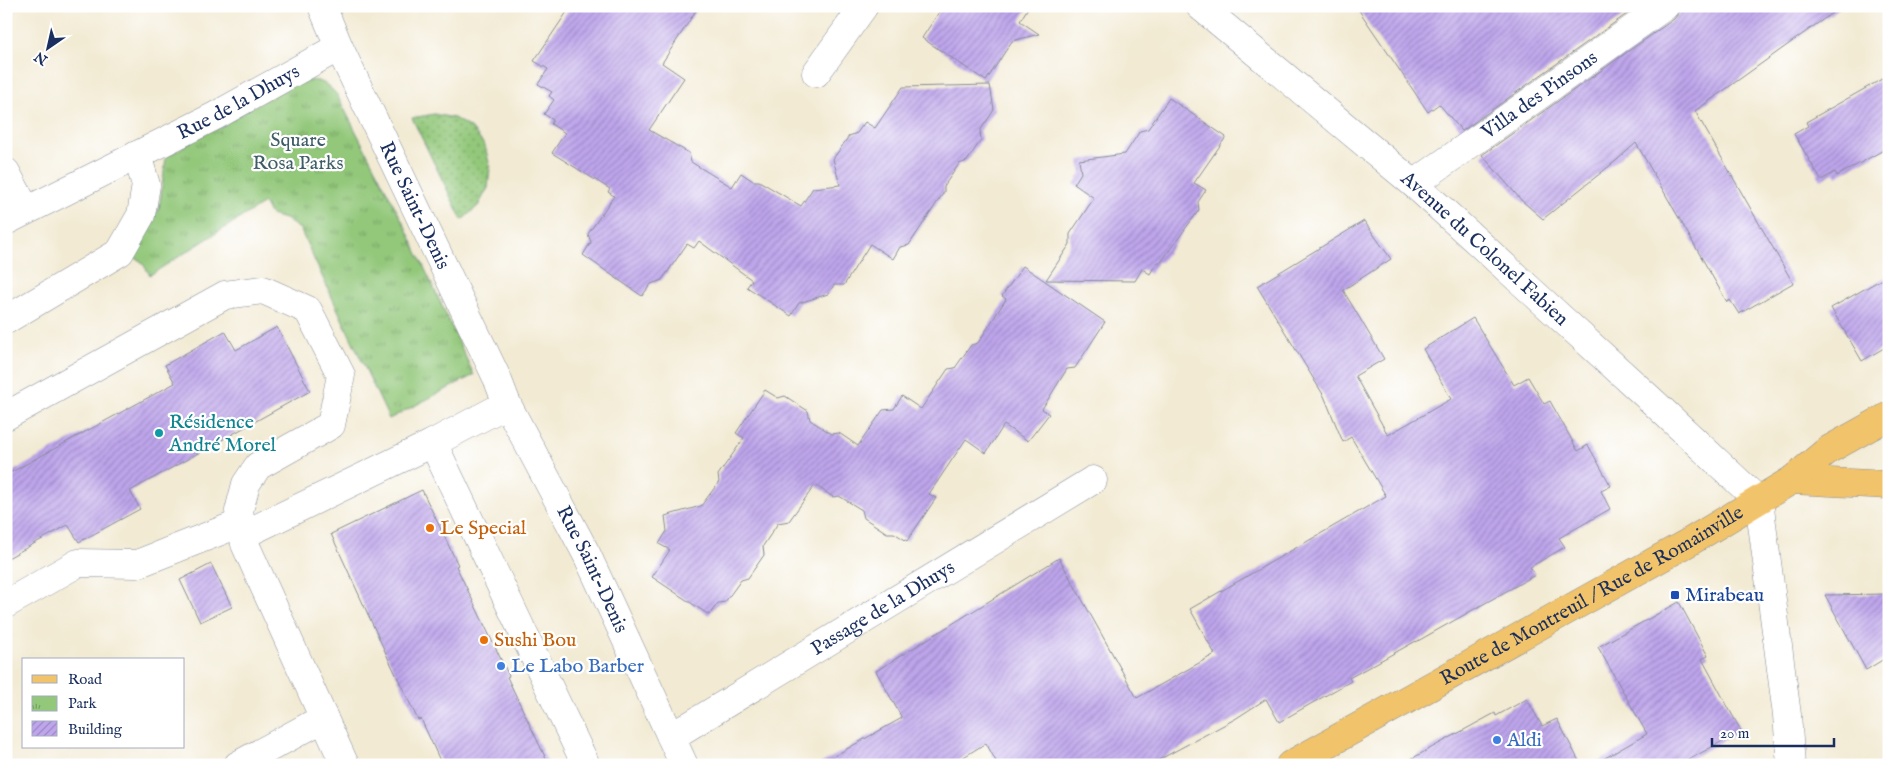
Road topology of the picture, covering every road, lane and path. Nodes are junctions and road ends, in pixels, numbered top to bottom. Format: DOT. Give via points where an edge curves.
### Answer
graph roads {
  1 [pos="322,6"];
  2 [pos="864,6"];
  3 [pos="1200,6"];
  4 [pos="1664,6"];
  5 [pos="339,47"];
  6 [pos="816,74"];
  7 [pos="137,154"];
  8 [pos="6,172"];
  9 [pos="1414,184"];
  10 [pos="16,216"];
  11 [pos="6,320"];
  12 [pos="507,404"];
  13 [pos="6,416"];
  14 [pos="1889,416"];
  15 [pos="433,443"];
  16 [pos="1093,480"];
  17 [pos="1792,480"];
  18 [pos="1889,485"];
  19 [pos="1759,501"];
  20 [pos="242,529"];
  21 [pos="6,604"];
  22 [pos="324,718"];
  23 [pos="671,737"];
  24 [pos="238,765"];
  25 [pos="344,765"];
  26 [pos="586,765"];
  27 [pos="684,765"];
  28 [pos="1290,765"];
  29 [pos="1791,765"];
  1 -- 5 [label="street, Rue Saint-Denis"];
  2 -- 6 [label="street"];
  3 -- 9 [label="street, Avenue du Colonel Fabien"];
  4 -- 9 [label="street, Villa des Pinsons"];
  5 -- 7 [label="street, Rue de la Dhuys"];
  5 -- 12 [label="street, Rue Saint-Denis"];
  7 -- 10 [label="street, Rue de la Dhuys"];
  7 -- 11 [label="street" via="146,185 141,215 120,252"];
  8 -- 10 [label="street"];
  9 -- 19 [label="street, Avenue du Colonel Fabien"];
  12 -- 15 [label="street"];
  12 -- 23 [label="street, Rue Saint-Denis" via="587,555"];
  13 -- 20 [label="street" via="225,295 263,290 308,310 342,375 331,425 258,466 246,484 239,511"];
  14 -- 17 [label="main road, Route de Montreuil / Rue de Romainville" via="1828,450"];
  15 -- 20 [label="street"];
  15 -- 26 [label="street"];
  16 -- 23 [label="street, Passage de la Dhuys"];
  17 -- 18 [label="main road"];
  17 -- 19 [label="main road, Route de Montreuil / Rue de Romainville"];
  19 -- 28 [label="main road, Route de Montreuil / Rue de Romainville"];
  19 -- 29 [label="street"];
  20 -- 21 [label="street" via="137,564 78,563"];
  20 -- 22 [label="street" via="245,544"];
  22 -- 24 [label="street"];
  22 -- 25 [label="street"];
  23 -- 27 [label="street, Rue Saint-Denis"];
}
